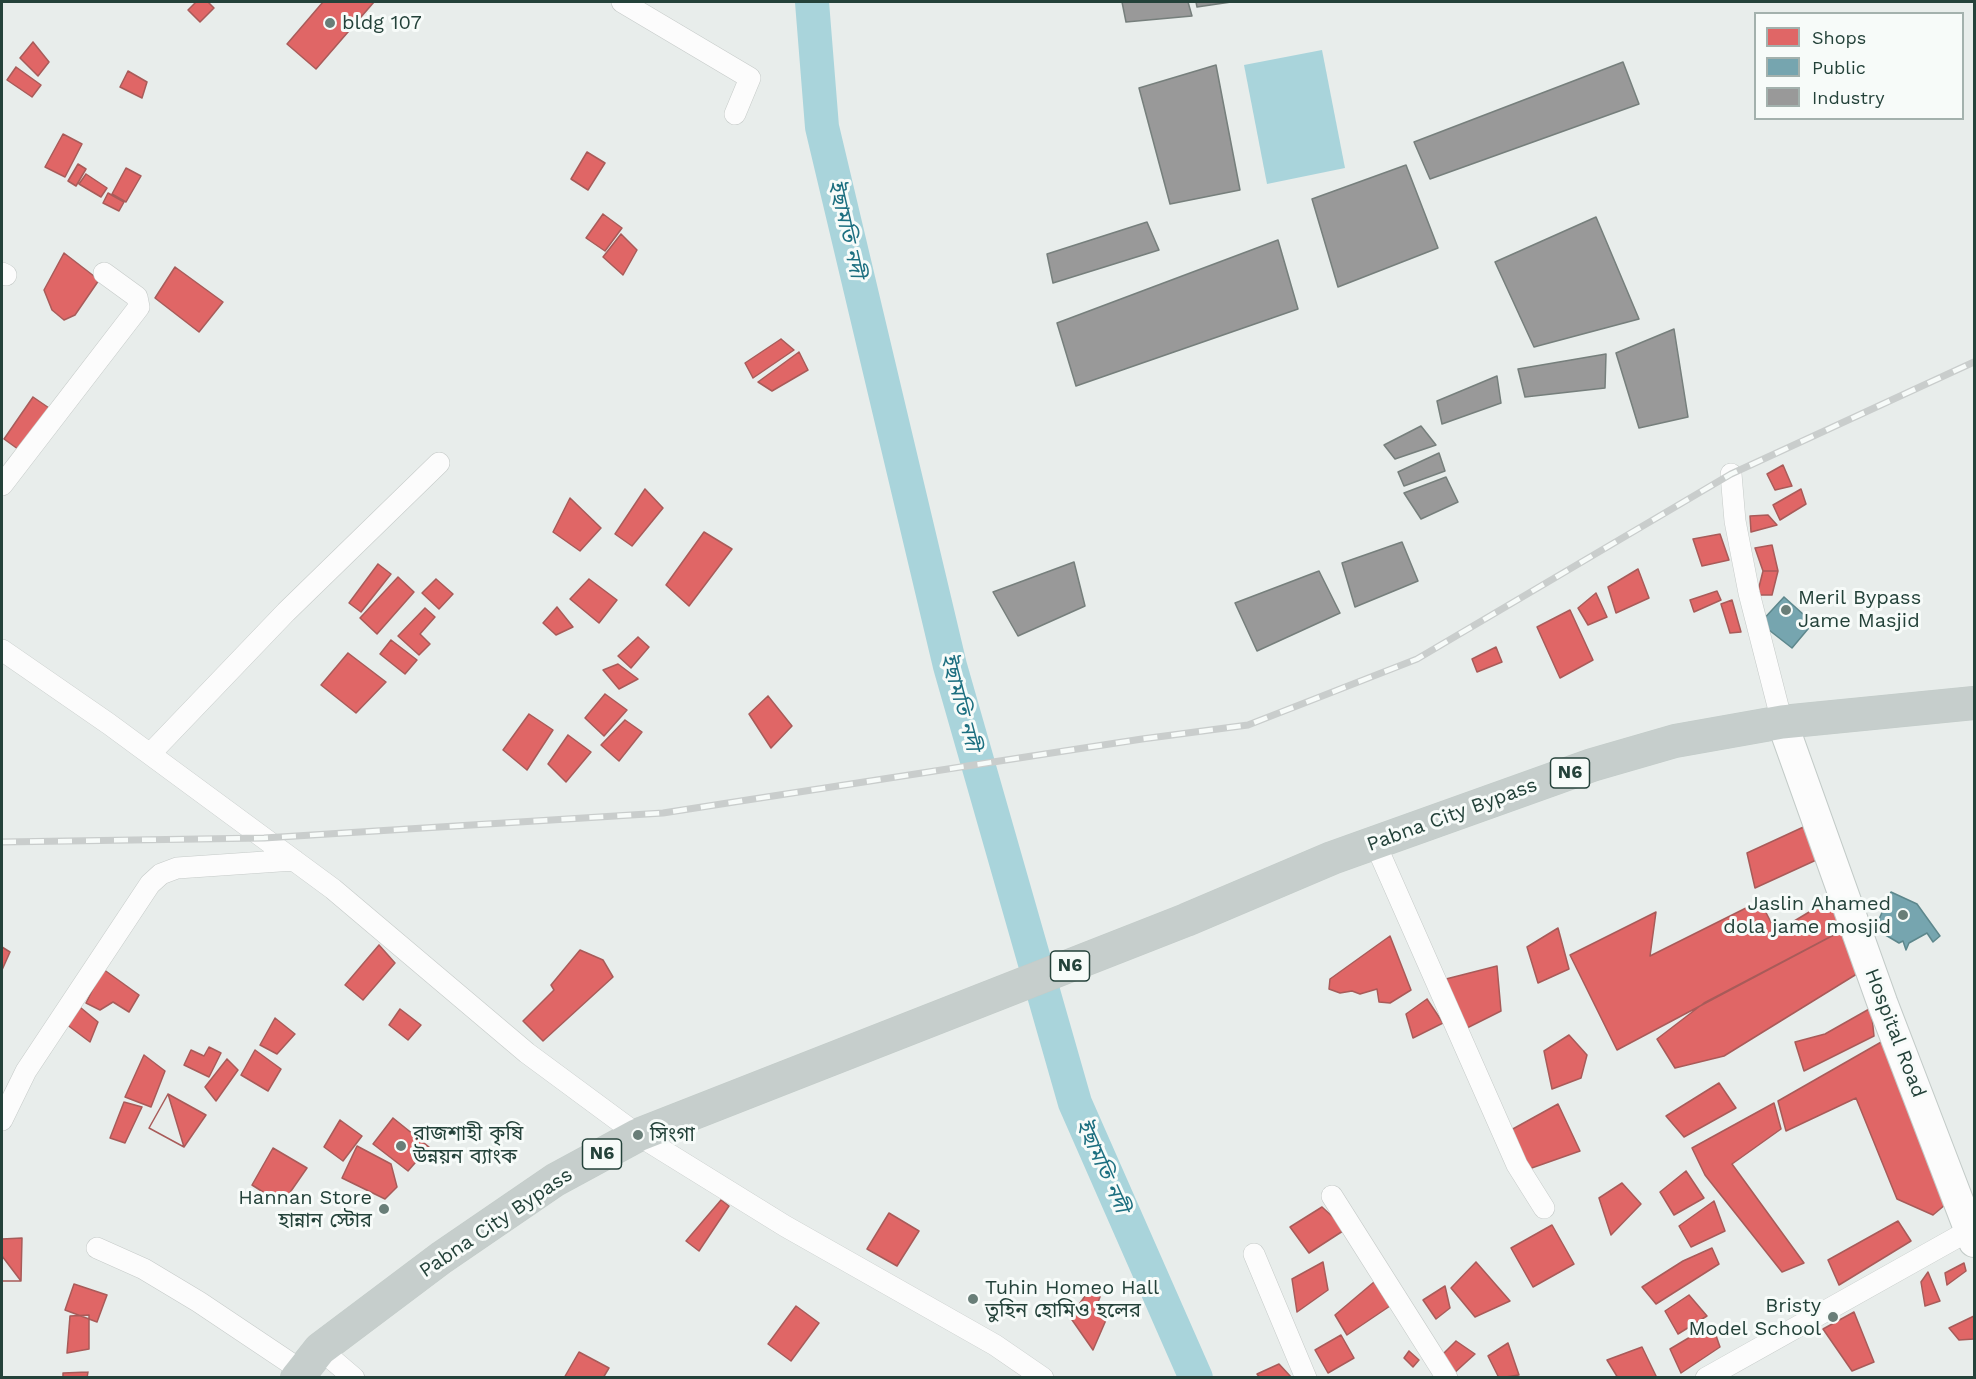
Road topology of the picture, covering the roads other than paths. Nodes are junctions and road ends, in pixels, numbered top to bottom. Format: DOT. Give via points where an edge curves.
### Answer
graph roads {
  1 [pos="622,2"];
  2 [pos="735,114"];
  3 [pos="104,273"];
  4 [pos="439,463"];
  5 [pos="1731,474"];
  6 [pos="2,485"];
  7 [pos="2,650"];
  8 [pos="1974,703"];
  9 [pos="1782,722"];
  10 [pos="150,754"];
  11 [pos="1375,843"];
  12 [pos="294,860"];
  13 [pos="2,1120"];
  14 [pos="638,1135"];
  15 [pos="1332,1196"];
  16 [pos="1544,1208"];
  17 [pos="1972,1236"];
  18 [pos="97,1248"];
  19 [pos="1254,1254"];
  20 [pos="306,1366"];
  21 [pos="354,1377"];
  22 [pos="1043,1377"];
  23 [pos="1306,1377"];
  24 [pos="1447,1377"];
  25 [pos="1706,1377"];
  1 -- 2 [label="street" via="750,78"];
  3 -- 6 [label="street" via="137,297 139,307"];
  4 -- 10 [label="street" via="286,612"];
  5 -- 9 [label="street" via="1749,593"];
  7 -- 10 [label="street"];
  8 -- 9 [label="highway, Pabna City Bypass / N6"];
  9 -- 11 [label="highway, Pabna City Bypass / N6" via="1676,741 1592,765"];
  9 -- 17 [label="main road, Hospital Road" via="1881,1002"];
  10 -- 12 [label="street"];
  11 -- 14 [label="highway, Pabna City Bypass / N6"];
  11 -- 16 [label="street" via="1518,1165"];
  12 -- 13 [label="street" via="177,868 156,879 26,1071"];
  12 -- 14 [label="street" via="527,1053"];
  14 -- 20 [label="highway, Pabna City Bypass / N6" via="555,1179 441,1258"];
  14 -- 22 [label="street"];
  15 -- 24 [label="street"];
  17 -- 25 [label="street"];
  18 -- 20 [label="street" via="162,1280"];
  19 -- 23 [label="street"];
  20 -- 21 [label="street"];
}
